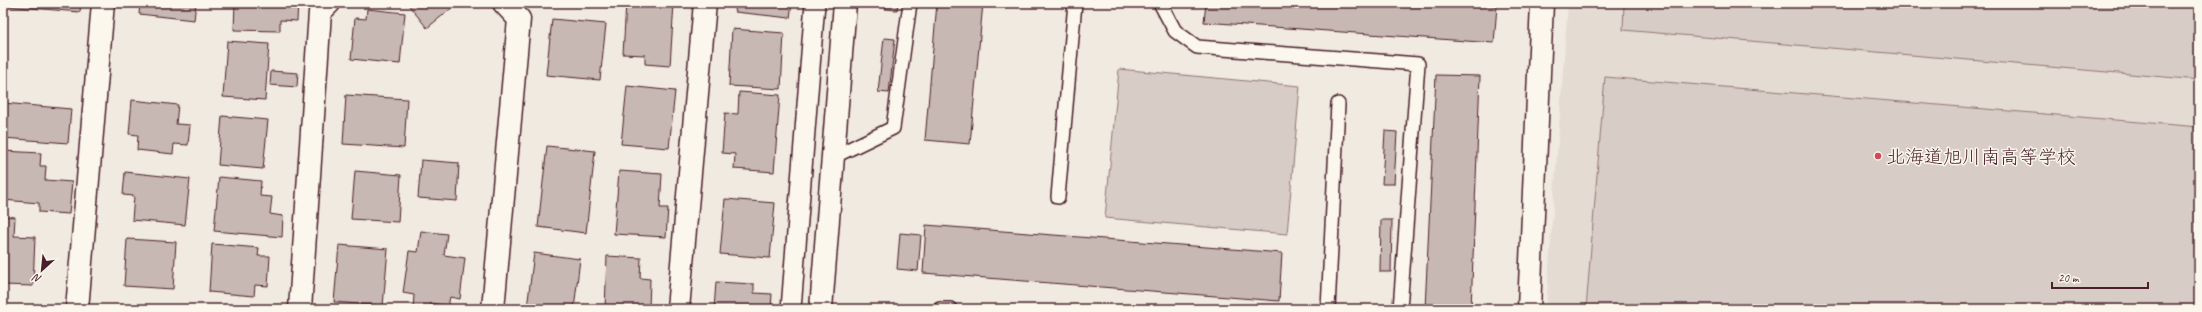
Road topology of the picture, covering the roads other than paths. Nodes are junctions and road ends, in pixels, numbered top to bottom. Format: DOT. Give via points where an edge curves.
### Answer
graph roads {
  1 [pos="103,3"];
  2 [pos="329,3"];
  3 [pos="504,3"];
  4 [pos="706,3"];
  5 [pos="815,3"];
  6 [pos="845,3"];
  7 [pos="910,3"];
  8 [pos="1075,3"];
  9 [pos="1160,3"];
  10 [pos="1542,3"];
  11 [pos="1338,104"];
  12 [pos="833,157"];
  13 [pos="1058,197"];
  14 [pos="77,309"];
  15 [pos="300,309"];
  16 [pos="493,309"];
  17 [pos="678,309"];
  18 [pos="791,309"];
  19 [pos="821,309"];
  20 [pos="940,309"];
  21 [pos="950,309"];
  22 [pos="1328,309"];
  23 [pos="1400,309"];
  24 [pos="1529,309"];
  1 -- 14 [label="street"];
  2 -- 15 [label="street" via="320,12"];
  3 -- 16 [label="street" via="519,19"];
  4 -- 17 [label="street"];
  5 -- 18 [label="street"];
  6 -- 12 [label="street"];
  7 -- 12 [label="lane" via="893,128"];
  8 -- 13 [label="lane"];
  9 -- 23 [label="lane" via="1175,31 1197,47 1418,64"];
  10 -- 24 [label="street"];
  11 -- 22 [label="lane"];
  12 -- 19 [label="street"];
  20 -- 21 [label="lane"];
}
